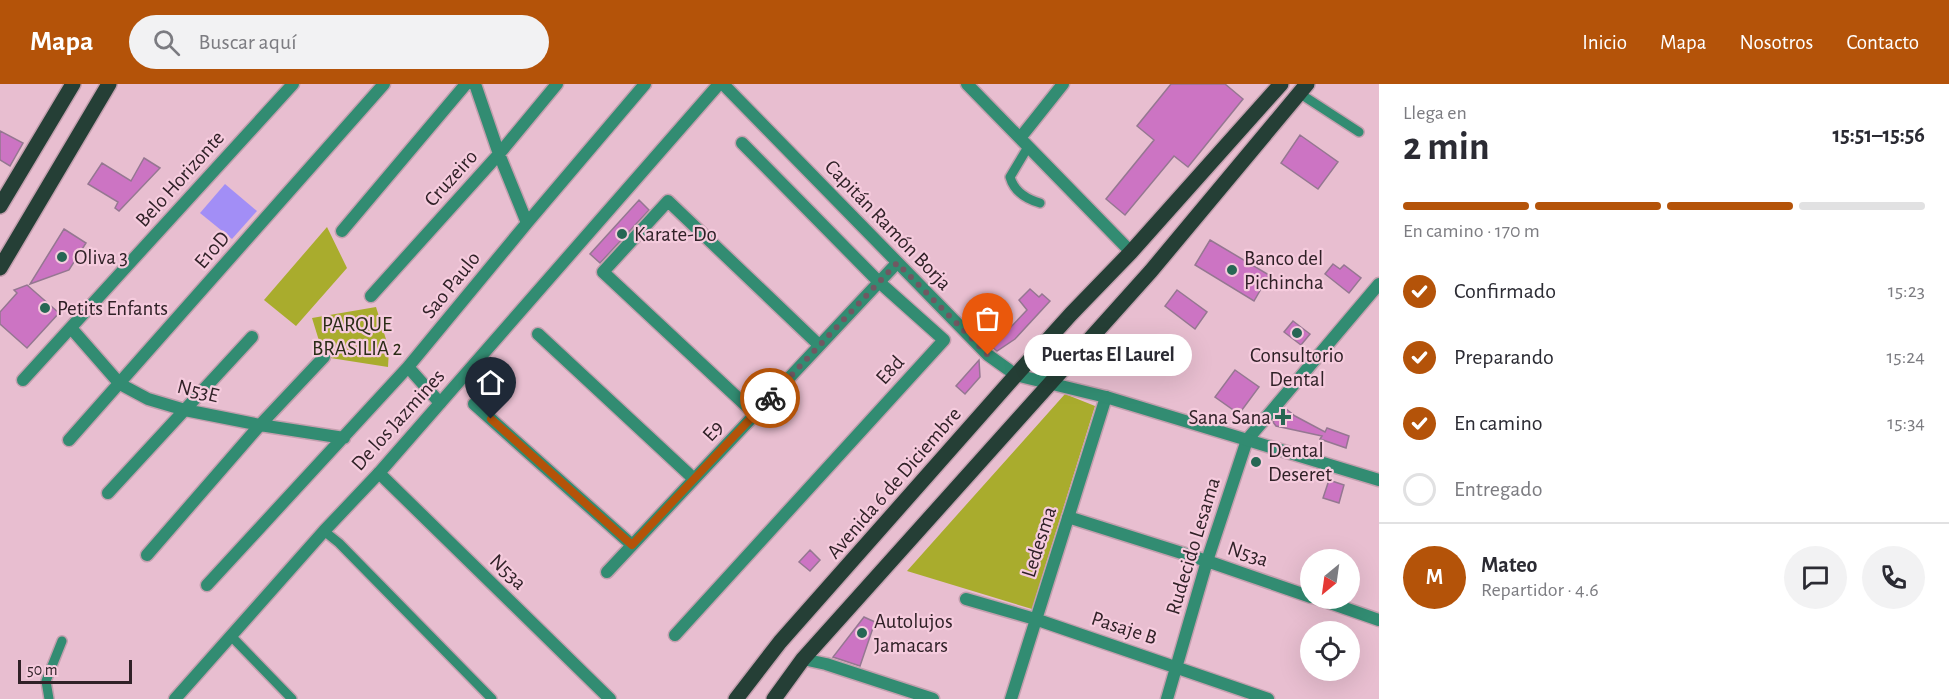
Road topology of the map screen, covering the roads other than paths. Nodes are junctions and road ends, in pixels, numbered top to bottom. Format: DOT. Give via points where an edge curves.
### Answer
graph roads {
  1 [pos="73,84"];
  2 [pos="109,84"];
  3 [pos="293,84"];
  4 [pos="384,84"];
  5 [pos="466,84"];
  6 [pos="475,84"];
  7 [pos="557,84"];
  8 [pos="645,84"];
  9 [pos="721,84"];
  10 [pos="967,84"];
  11 [pos="1063,84"];
  12 [pos="1281,84"];
  13 [pos="1303,89"];
  14 [pos="1359,132"];
  15 [pos="742,143"];
  16 [pos="1024,143"];
  17 [pos="499,154"];
  18 [pos="4,187"];
  19 [pos="1040,203"];
  20 [pos="0,206"];
  21 [pos="527,223"];
  22 [pos="342,231"];
  23 [pos="1131,252"];
  24 [pos="897,263"];
  25 [pos="0,267"];
  26 [pos="879,282"];
  27 [pos="1379,284"];
  28 [pos="371,296"];
  29 [pos="70,328"];
  30 [pos="538,334"];
  31 [pos="252,337"];
  32 [pos="819,345"];
  33 [pos="324,357"];
  34 [pos="408,367"];
  35 [pos="1016,375"];
  36 [pos="23,380"];
  37 [pos="1050,383"];
  38 [pos="120,384"];
  39 [pos="1106,397"];
  40 [pos="440,403"];
  41 [pos="474,404"];
  42 [pos="185,410"];
  43 [pos="755,414"];
  44 [pos="260,425"];
  45 [pos="344,438"];
  46 [pos="69,440"];
  47 [pos="1247,440"];
  48 [pos="379,473"];
  49 [pos="694,479"];
  50 [pos="1379,480"];
  51 [pos="108,493"];
  52 [pos="1068,517"];
  53 [pos="324,531"];
  54 [pos="632,545"];
  55 [pos="147,555"];
  56 [pos="1207,561"];
  57 [pos="606,572"];
  58 [pos="207,585"];
  59 [pos="1300,593"];
  60 [pos="966,599"];
  61 [pos="1348,609"];
  62 [pos="1035,619"];
  63 [pos="1379,620"];
  64 [pos="675,635"];
  65 [pos="231,636"];
  66 [pos="62,641"];
  67 [pos="803,659"];
  68 [pos="1176,666"];
  69 [pos="49,699"];
  70 [pos="175,699"];
  71 [pos="292,699"];
  72 [pos="492,699"];
  73 [pos="610,699"];
  74 [pos="736,699"];
  75 [pos="774,699"];
  76 [pos="933,699"];
  77 [pos="1011,699"];
  78 [pos="1167,699"];
  79 [pos="1268,699"];
  1 -- 18 [label="main road"];
  2 -- 25 [label="main road"];
  3 -- 29 [label="street, Belo Horizonte"];
  4 -- 38 [label="street, E10D"];
  5 -- 22 [label="street"];
  6 -- 17 [label="street"];
  7 -- 17 [label="street, Cruzeiro"];
  8 -- 21 [label="street, Sao Paulo"];
  9 -- 24 [label="street, Capitán Ramón Borja"];
  9 -- 40 [label="street, De los Jazmines"];
  10 -- 16 [label="street"];
  11 -- 16 [label="street"];
  12 -- 23 [label="main road, Avenida 6 de Diciembre"];
  13 -- 14 [label="lane"];
  13 -- 37 [label="main road" via="1151,271"];
  15 -- 26 [label="street, E8d"];
  16 -- 19 [label="lane" via="1010,177 1017,190"];
  16 -- 23 [label="street"];
  17 -- 21 [label="street"];
  17 -- 28 [label="street, Cruzeiro"];
  18 -- 20 [label="main road"];
  21 -- 34 [label="street, Sao Paulo"];
  23 -- 35 [label="main road, Avenida 6 de Diciembre"];
  24 -- 26 [label="street, E9"];
  24 -- 35 [label="street, Capitán Ramón Borja" via="988,355"];
  26 -- 32 [label="street, E9"];
  26 -- 64 [label="street, E8d" via="944,340"];
  27 -- 47 [label="street"];
  29 -- 36 [label="street, Belo Horizonte"];
  29 -- 38 [label="street, N53E"];
  30 -- 49 [label="street"];
  31 -- 42 [label="street"];
  32 -- 43 [label="street, E9"];
  32 -- 43 [label="street" via="668,201 603,272"];
  33 -- 44 [label="street"];
  34 -- 40 [label="street"];
  34 -- 45 [label="street, Sao Paulo"];
  35 -- 37 [label="street, Capitán Ramón Borja"];
  35 -- 74 [label="main road, Avenida 6 de Diciembre" via="780,642"];
  37 -- 39 [label="street, Capitán Ramón Borja"];
  37 -- 67 [label="main road"];
  38 -- 42 [label="street, N53E" via="148,399"];
  38 -- 46 [label="street, E10D"];
  39 -- 47 [label="street, Capitán Ramón Borja"];
  39 -- 52 [label="street, Ledesma"];
  40 -- 48 [label="street, De los Jazmines"];
  41 -- 54 [label="street"];
  42 -- 44 [label="street, N53E"];
  42 -- 51 [label="street"];
  43 -- 49 [label="street, E9"];
  44 -- 45 [label="street, N53E"];
  44 -- 55 [label="street"];
  45 -- 58 [label="street, Sao Paulo"];
  47 -- 50 [label="street, Capitán Ramón Borja"];
  47 -- 56 [label="street, Rudecido Lesama"];
  48 -- 53 [label="street, De los Jazmines"];
  48 -- 73 [label="street, N53a"];
  49 -- 54 [label="street, E9"];
  52 -- 56 [label="street, N53a"];
  52 -- 62 [label="street, Ledesma"];
  53 -- 65 [label="street, De los Jazmines"];
  53 -- 72 [label="lane"];
  54 -- 57 [label="street, E9"];
  56 -- 59 [label="street, N53a"];
  56 -- 68 [label="street, Rudecido Lesama"];
  60 -- 62 [label="street, Pasaje B"];
  61 -- 63 [label="street"];
  62 -- 68 [label="street, Pasaje B"];
  62 -- 77 [label="street, Ledesma"];
  65 -- 70 [label="street, De los Jazmines"];
  65 -- 71 [label="lane"];
  66 -- 69 [label="lane" via="46,681"];
  67 -- 75 [label="main road"];
  67 -- 76 [label="street"];
  68 -- 78 [label="street, Rudecido Lesama"];
  68 -- 79 [label="street, Pasaje B"];
}
